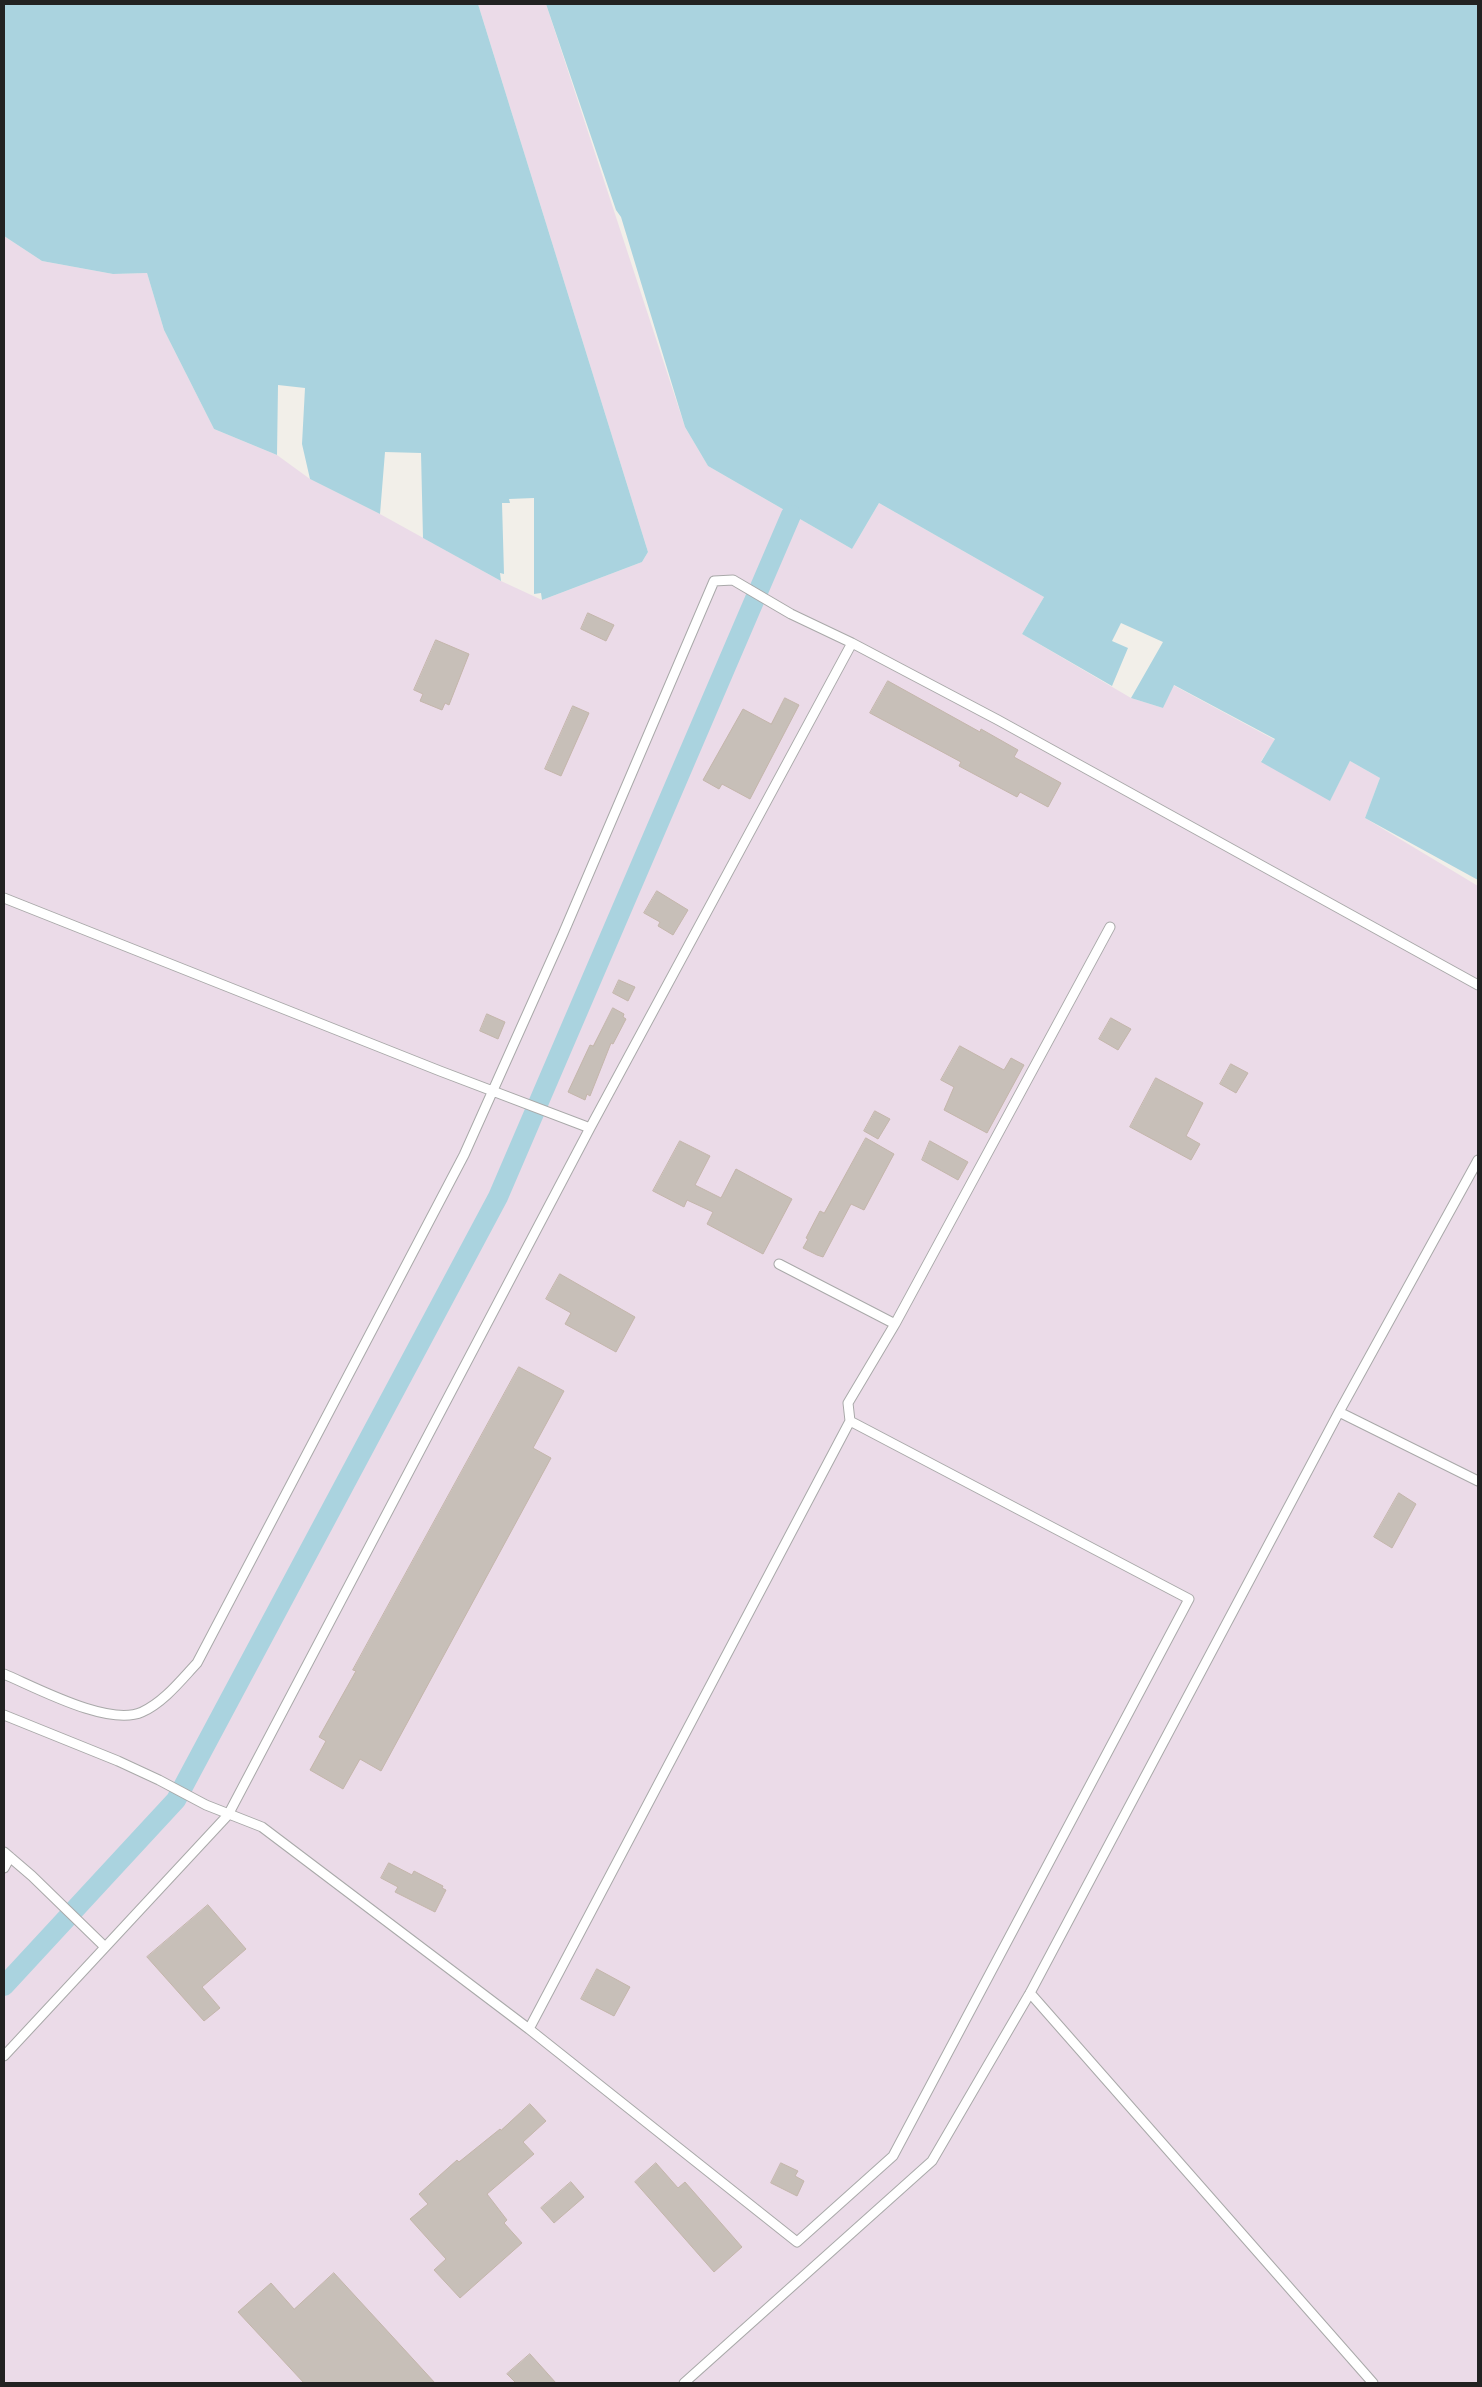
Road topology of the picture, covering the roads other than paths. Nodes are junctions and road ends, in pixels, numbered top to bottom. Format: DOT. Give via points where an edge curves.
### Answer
graph roads {
  1 [pos="852,643"];
  2 [pos="4,898"];
  3 [pos="1110,926"];
  4 [pos="1478,985"];
  5 [pos="493,1091"];
  6 [pos="588,1126"];
  7 [pos="1478,1160"];
  8 [pos="779,1264"];
  9 [pos="895,1324"];
  10 [pos="1339,1412"];
  11 [pos="850,1421"];
  12 [pos="1478,1482"];
  13 [pos="4,1674"];
  14 [pos="4,1715"];
  15 [pos="228,1815"];
  16 [pos="7,1855"];
  17 [pos="4,1868"];
  18 [pos="105,1946"];
  19 [pos="1030,1993"];
  20 [pos="529,2029"];
  21 [pos="4,2056"];
  22 [pos="684,2383"];
  23 [pos="1373,2383"];
  1 -- 4 [label="lane"];
  1 -- 5 [label="lane" via="791,614 734,580 714,581"];
  1 -- 6 [label="lane"];
  2 -- 5 [label="lane"];
  3 -- 9 [label="lane"];
  5 -- 6 [label="lane"];
  5 -- 13 [label="lane" via="464,1155 197,1663 167,1695 142,1712 118,1717 92,1711"];
  6 -- 15 [label="lane"];
  7 -- 10 [label="lane"];
  8 -- 9 [label="lane"];
  9 -- 11 [label="lane" via="848,1403"];
  10 -- 12 [label="lane"];
  10 -- 19 [label="lane"];
  11 -- 20 [label="lane"];
  11 -- 20 [label="lane" via="1189,1599 893,2156 797,2242"];
  14 -- 15 [label="lane" via="160,1780"];
  15 -- 18 [label="lane"];
  15 -- 20 [label="lane" via="262,1827"];
  16 -- 17 [label="lane"];
  16 -- 18 [label="lane"];
  18 -- 21 [label="lane"];
  19 -- 22 [label="lane" via="932,2161"];
  19 -- 23 [label="lane"];
}
